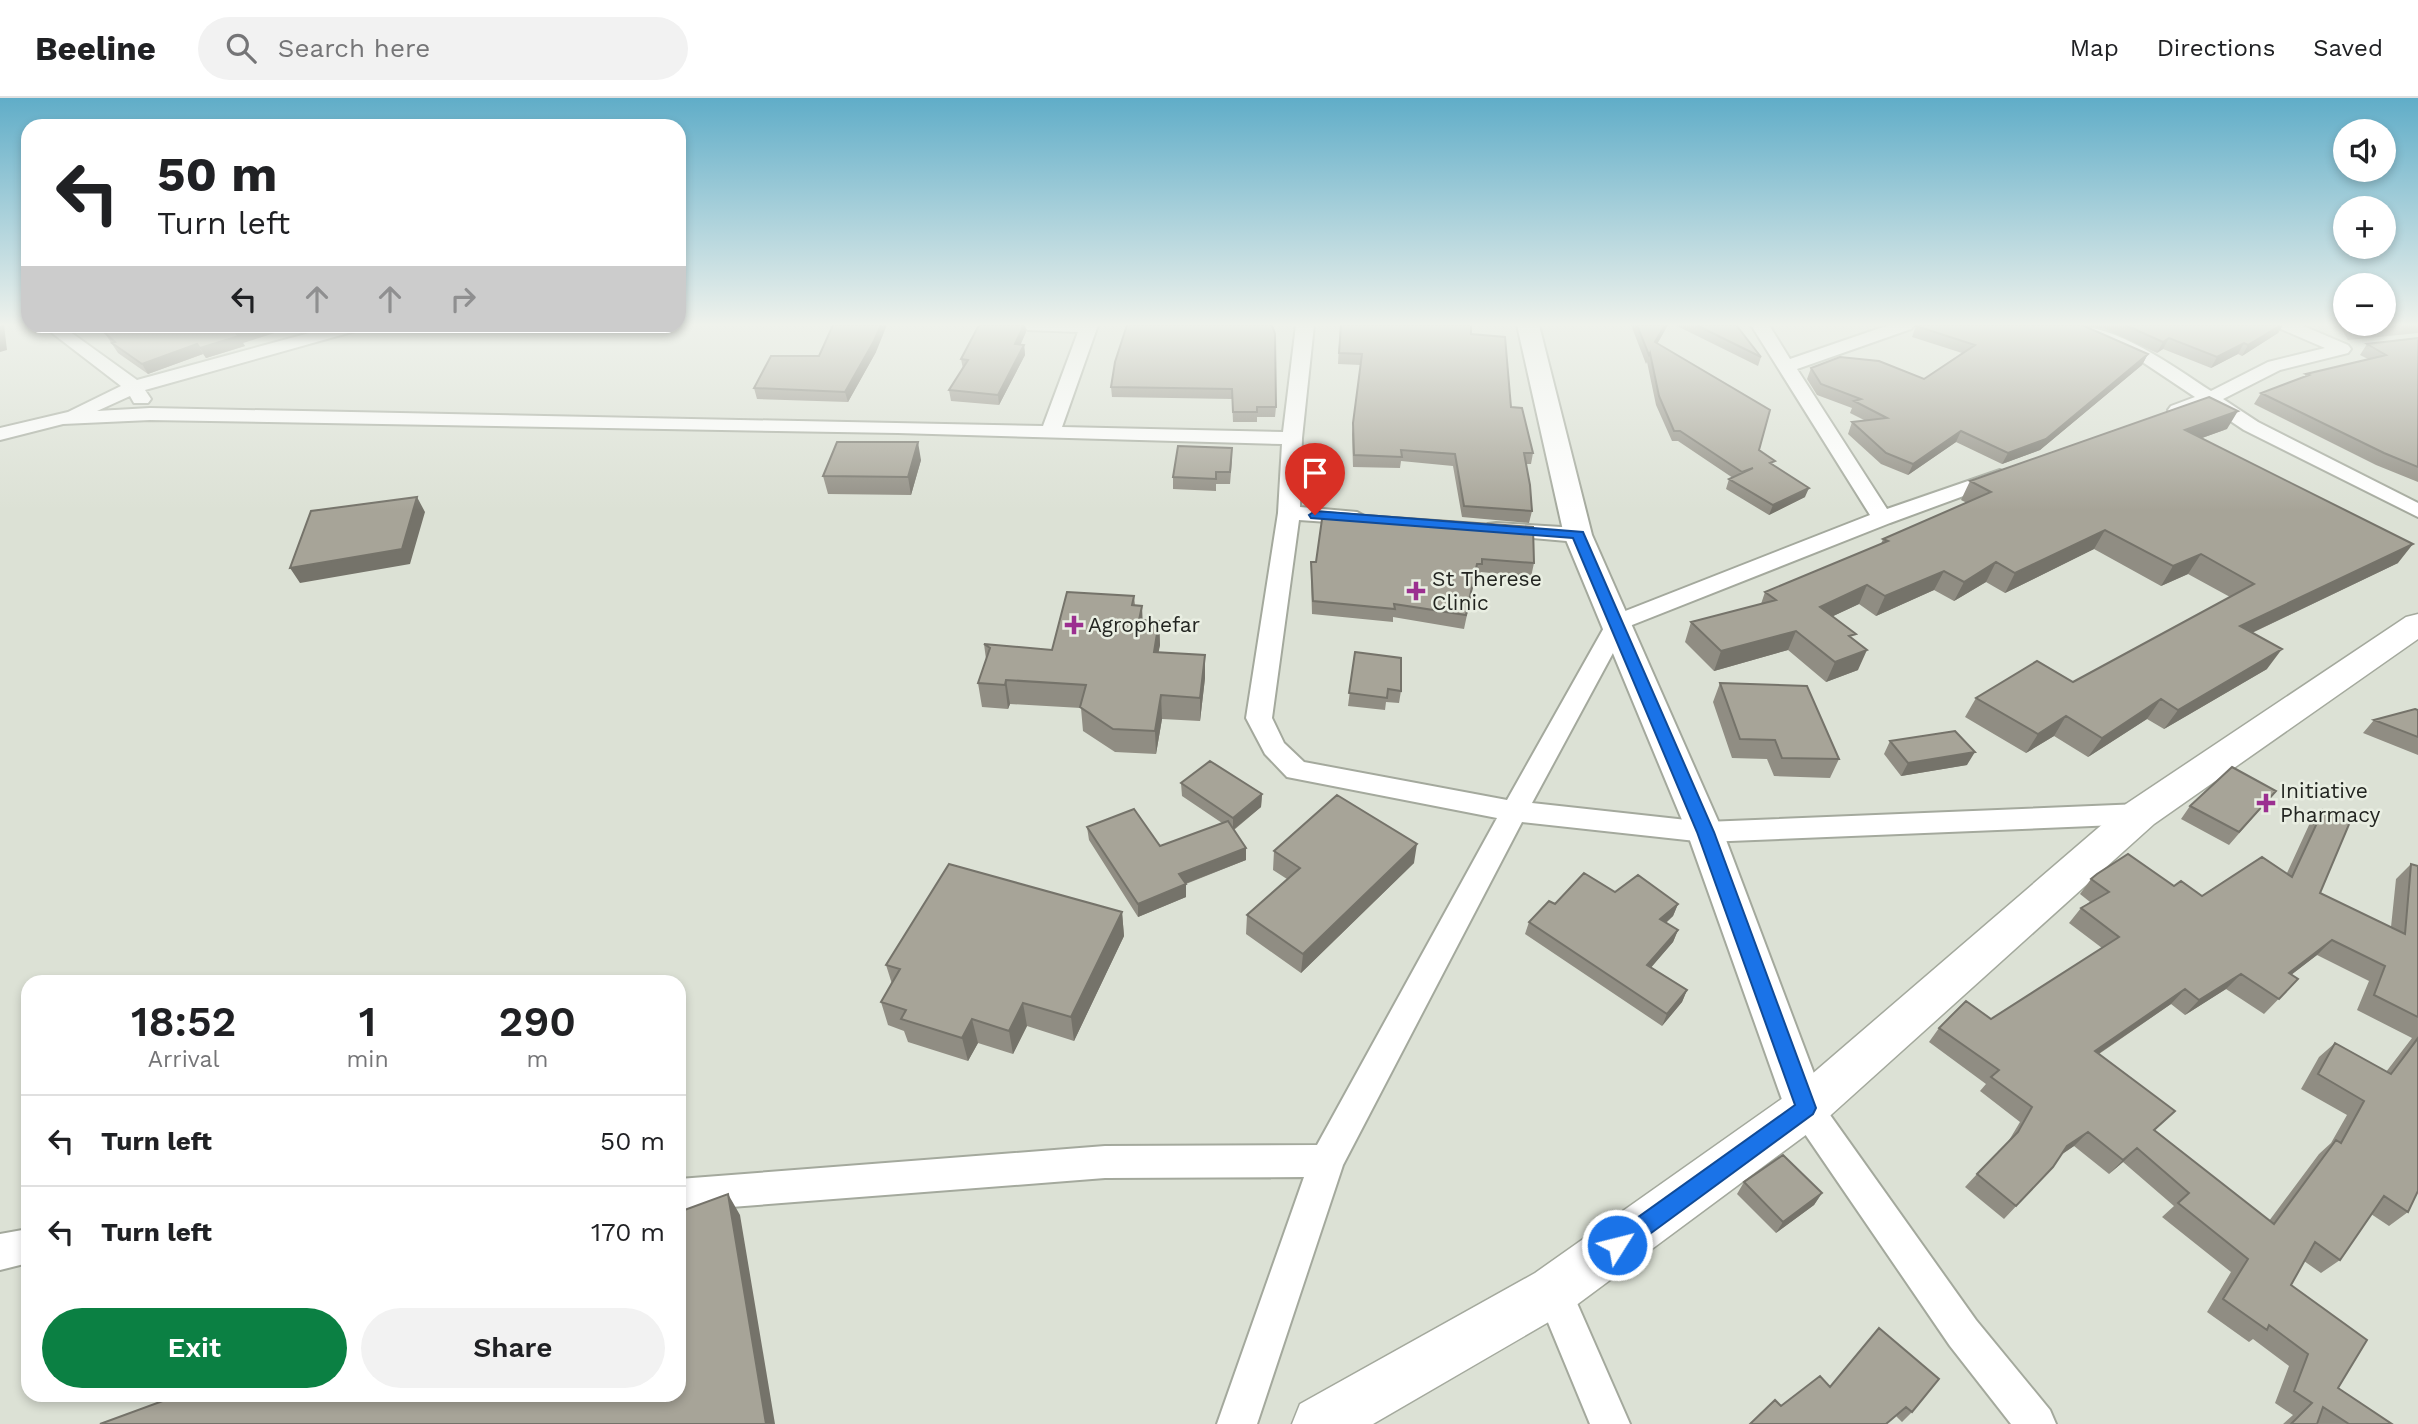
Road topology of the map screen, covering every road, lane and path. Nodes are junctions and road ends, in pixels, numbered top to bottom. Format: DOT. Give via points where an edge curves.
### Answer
graph roads {
  1 [pos="134,387"];
  2 [pos="1066,387"];
  3 [pos="1298,387"];
  4 [pos="1543,387"];
  5 [pos="1800,387"];
  6 [pos="2194,387"];
  7 [pos="2233,387"];
  8 [pos="2211,398"];
  9 [pos="150,414"];
  10 [pos="2160,417"];
  11 [pos="63,418"];
  12 [pos="1050,433"];
  13 [pos="0,434"];
  14 [pos="1292,438"];
  15 [pos="2021,468"];
  16 [pos="2418,511"];
  17 [pos="1289,513"];
  18 [pos="1882,518"];
  19 [pos="1372,520"];
  20 [pos="1468,527"];
  21 [pos="1578,535"];
  22 [pos="1618,622"];
  23 [pos="2418,624"];
  24 [pos="1514,811"];
  25 [pos="2140,814"];
  26 [pos="1705,832"];
  27 [pos="1806,1108"];
  28 [pos="1327,1161"];
  29 [pos="686,1194"];
  30 [pos="21,1248"];
  31 [pos="0,1252"];
  32 [pos="1553,1291"];
  33 [pos="1237,1424"];
  34 [pos="1320,1424"];
  35 [pos="1610,1424"];
  36 [pos="2036,1424"];
  1 -- 9 [label="street"];
  1 -- 11 [label="street"];
  2 -- 12 [label="street"];
  3 -- 14 [label="street"];
  4 -- 21 [label="street"];
  5 -- 18 [label="street"];
  6 -- 8 [label="street"];
  7 -- 8 [label="street"];
  8 -- 10 [label="street"];
  8 -- 16 [label="street" via="2263,433"];
  9 -- 11 [label="street"];
  9 -- 12 [label="street"];
  11 -- 13 [label="street"];
  12 -- 14 [label="street"];
  14 -- 17 [label="street"];
  15 -- 18 [label="street"];
  17 -- 19 [label="street"];
  17 -- 24 [label="street" via="1259,718 1274,748 1296,770"];
  18 -- 22 [label="street"];
  20 -- 21 [label="street"];
  21 -- 22 [label="street"];
  22 -- 24 [label="street"];
  22 -- 26 [label="street"];
  23 -- 25 [label="main road"];
  24 -- 26 [label="street"];
  24 -- 28 [label="street"];
  25 -- 26 [label="street"];
  25 -- 27 [label="main road"];
  26 -- 27 [label="street"];
  27 -- 32 [label="main road"];
  27 -- 36 [label="street" via="1963,1333"];
  28 -- 29 [label="street" via="1105,1162"];
  28 -- 33 [label="street"];
  30 -- 31 [label="street"];
  32 -- 34 [label="main road"];
  32 -- 35 [label="street"];
}
